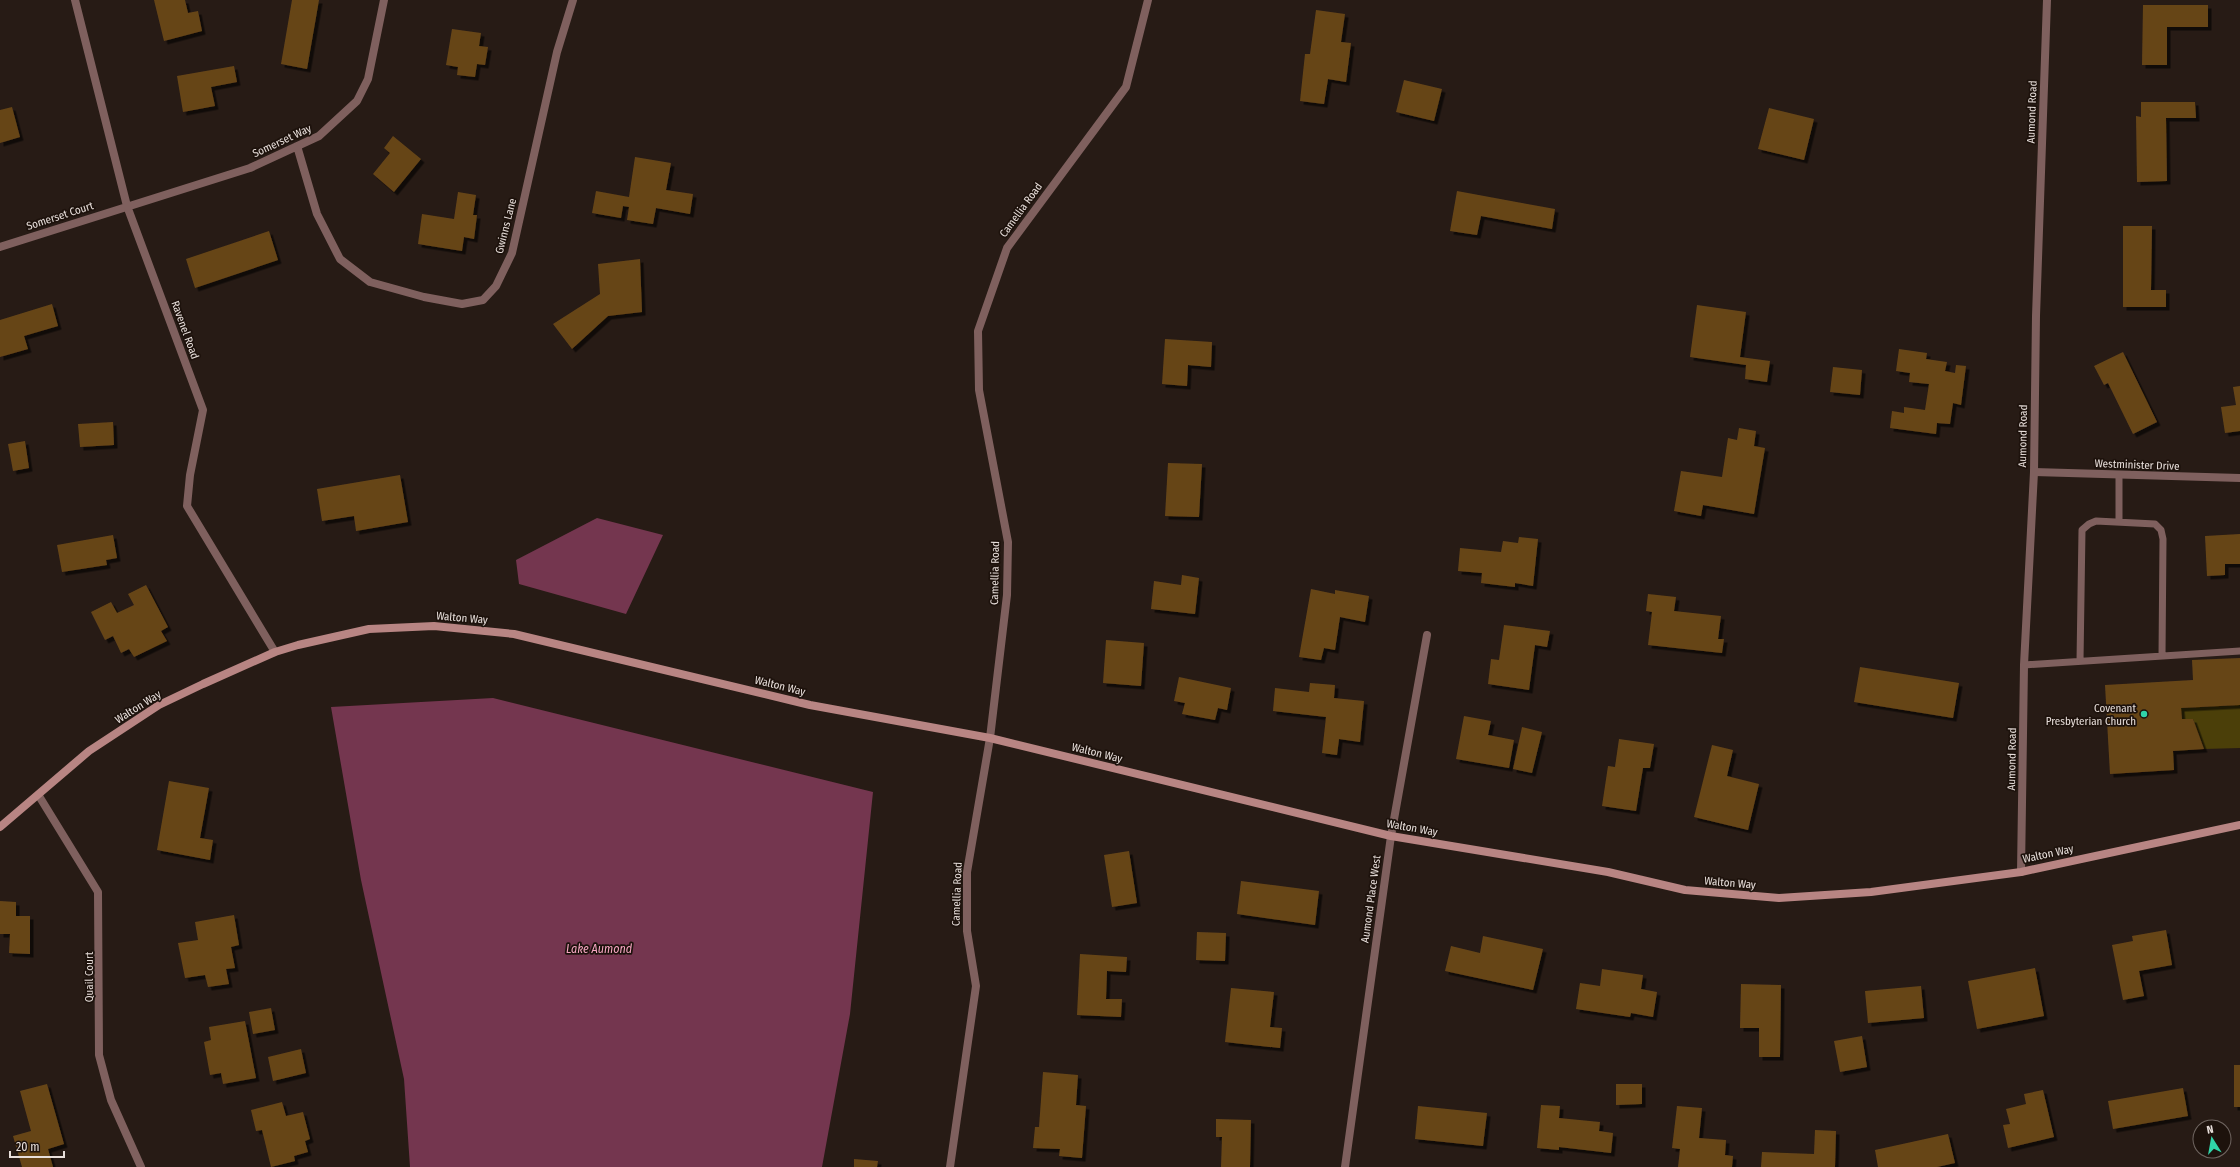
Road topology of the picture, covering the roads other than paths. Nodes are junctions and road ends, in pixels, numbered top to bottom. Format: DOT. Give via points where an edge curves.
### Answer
graph roads {
  1 [pos="75,0"];
  2 [pos="384,0"];
  3 [pos="572,0"];
  4 [pos="1148,0"];
  5 [pos="2047,0"];
  6 [pos="297,146"];
  7 [pos="127,206"];
  8 [pos="0,247"];
  9 [pos="2034,472"];
  10 [pos="2119,476"];
  11 [pos="2240,478"];
  12 [pos="2120,521"];
  13 [pos="1427,635"];
  14 [pos="2240,650"];
  15 [pos="275,652"];
  16 [pos="2162,656"];
  17 [pos="2080,662"];
  18 [pos="2024,665"];
  19 [pos="990,738"];
  20 [pos="39,796"];
  21 [pos="2240,825"];
  22 [pos="0,827"];
  23 [pos="1391,836"];
  24 [pos="2021,872"];
  25 [pos="141,1167"];
  26 [pos="950,1167"];
  27 [pos="1345,1167"];
  1 -- 7 [label="street, Ravenel Road"];
  2 -- 6 [label="street, Somerset Way" via="368,80 357,101 319,136"];
  3 -- 6 [label="street, Gwinns Lane" via="557,52 512,253 496,286 483,300 462,304 424,297 370,282 340,259 317,214"];
  4 -- 19 [label="street, Camellia Road" via="1126,87 1007,248 978,331 979,390 1008,542 1007,595"];
  5 -- 9 [label="street, Aumond Road" via="2036,316"];
  6 -- 7 [label="street, Somerset Way" via="250,168"];
  7 -- 8 [label="street, Somerset Court"];
  7 -- 15 [label="street, Ravenel Road" via="203,410 190,475 187,506"];
  9 -- 10 [label="street, Westminister Drive"];
  9 -- 18 [label="street, Aumond Road"];
  10 -- 11 [label="street, Westminister Drive"];
  10 -- 12 [label="lane"];
  12 -- 16 [label="lane" via="2155,524 2161,530"];
  12 -- 17 [label="lane" via="2096,521 2082,530"];
  13 -- 23 [label="street, Aumond Place West"];
  14 -- 16 [label="lane"];
  15 -- 19 [label="main road, Walton Way" via="369,630 434,626 514,634 810,705"];
  15 -- 20 [label="main road, Walton Way" via="159,705 89,751"];
  16 -- 17 [label="lane"];
  17 -- 18 [label="lane"];
  18 -- 24 [label="street, Aumond Road"];
  19 -- 23 [label="main road, Walton Way"];
  19 -- 26 [label="street, Camellia Road" via="967,872 967,931 976,986"];
  20 -- 22 [label="main road, Walton Way"];
  20 -- 25 [label="street, Quail Court" via="98,892 99,1055 111,1100"];
  21 -- 24 [label="main road, Walton Way"];
  23 -- 24 [label="main road, Walton Way" via="1608,872 1686,890 1779,898 1872,892"];
  23 -- 27 [label="street, Aumond Place West"];
}
